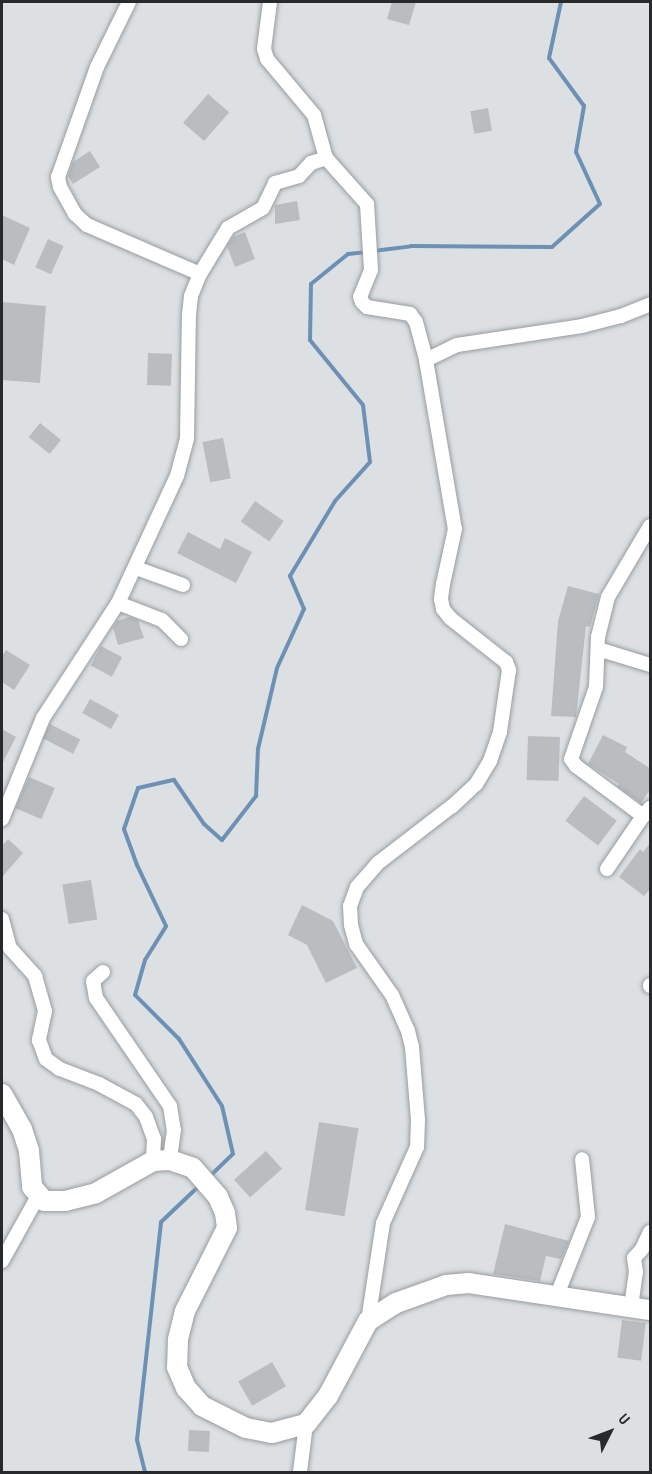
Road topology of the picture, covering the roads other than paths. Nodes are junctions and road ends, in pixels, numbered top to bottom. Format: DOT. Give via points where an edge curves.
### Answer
graph roads {
  1 [pos="129,2"];
  2 [pos="270,2"];
  3 [pos="326,158"];
  4 [pos="200,274"];
  5 [pos="651,304"];
  6 [pos="426,360"];
  7 [pos="651,526"];
  8 [pos="136,568"];
  9 [pos="183,585"];
  10 [pos="118,603"];
  11 [pos="181,639"];
  12 [pos="598,649"];
  13 [pos="651,665"];
  14 [pos="647,812"];
  15 [pos="2,819"];
  16 [pos="607,869"];
  17 [pos="2,919"];
  18 [pos="103,972"];
  19 [pos="2,1094"];
  20 [pos="582,1159"];
  21 [pos="161,1161"];
  22 [pos="38,1196"];
  23 [pos="651,1232"];
  24 [pos="2,1262"];
  25 [pos="557,1295"];
  26 [pos="641,1308"];
  27 [pos="368,1321"];
  28 [pos="306,1424"];
  29 [pos="300,1473"];
  1 -- 4 [label="street" via="97,66 58,177 60,187 75,214 87,225"];
  2 -- 3 [label="street" via="265,55 314,115"];
  3 -- 4 [label="street" via="311,163 299,176 275,183 263,208 228,228"];
  3 -- 6 [label="street" via="367,204 371,270 360,297 362,302 367,307 413,316"];
  4 -- 8 [label="street" via="189,315 186,447"];
  5 -- 6 [label="street" via="582,326 456,345"];
  6 -- 27 [label="street" via="455,529 441,603 450,618 506,662 509,673 500,732 490,761 476,784 378,862 357,887 350,906 356,944 392,995 408,1031 418,1120 417,1148 382,1223"];
  7 -- 12 [label="street" via="608,597"];
  8 -- 9 [label="street"];
  8 -- 10 [label="street"];
  10 -- 11 [label="street" via="162,620"];
  10 -- 15 [label="street" via="43,718"];
  12 -- 13 [label="street"];
  12 -- 14 [label="street" via="596,687 572,759 579,769"];
  14 -- 16 [label="street"];
  17 -- 21 [label="street" via="10,948 35,976 45,1011 39,1040 46,1059 136,1104 146,1117"];
  18 -- 21 [label="street" via="93,981 96,998 170,1106 174,1130"];
  19 -- 22 [label="main road" via="28,1143 31,1184"];
  20 -- 25 [label="street" via="588,1217"];
  21 -- 22 [label="main road" via="79,1198 48,1202"];
  21 -- 28 [label="main road" via="195,1170 218,1197 225,1213 226,1228 185,1311 177,1354 180,1377 202,1406 246,1428 272,1433"];
  22 -- 24 [label="street"];
  23 -- 26 [label="street" via="634,1258"];
  25 -- 26 [label="main road"];
  25 -- 27 [label="main road" via="459,1282 396,1303"];
  27 -- 28 [label="main road" via="328,1396"];
  28 -- 29 [label="street"];
}
